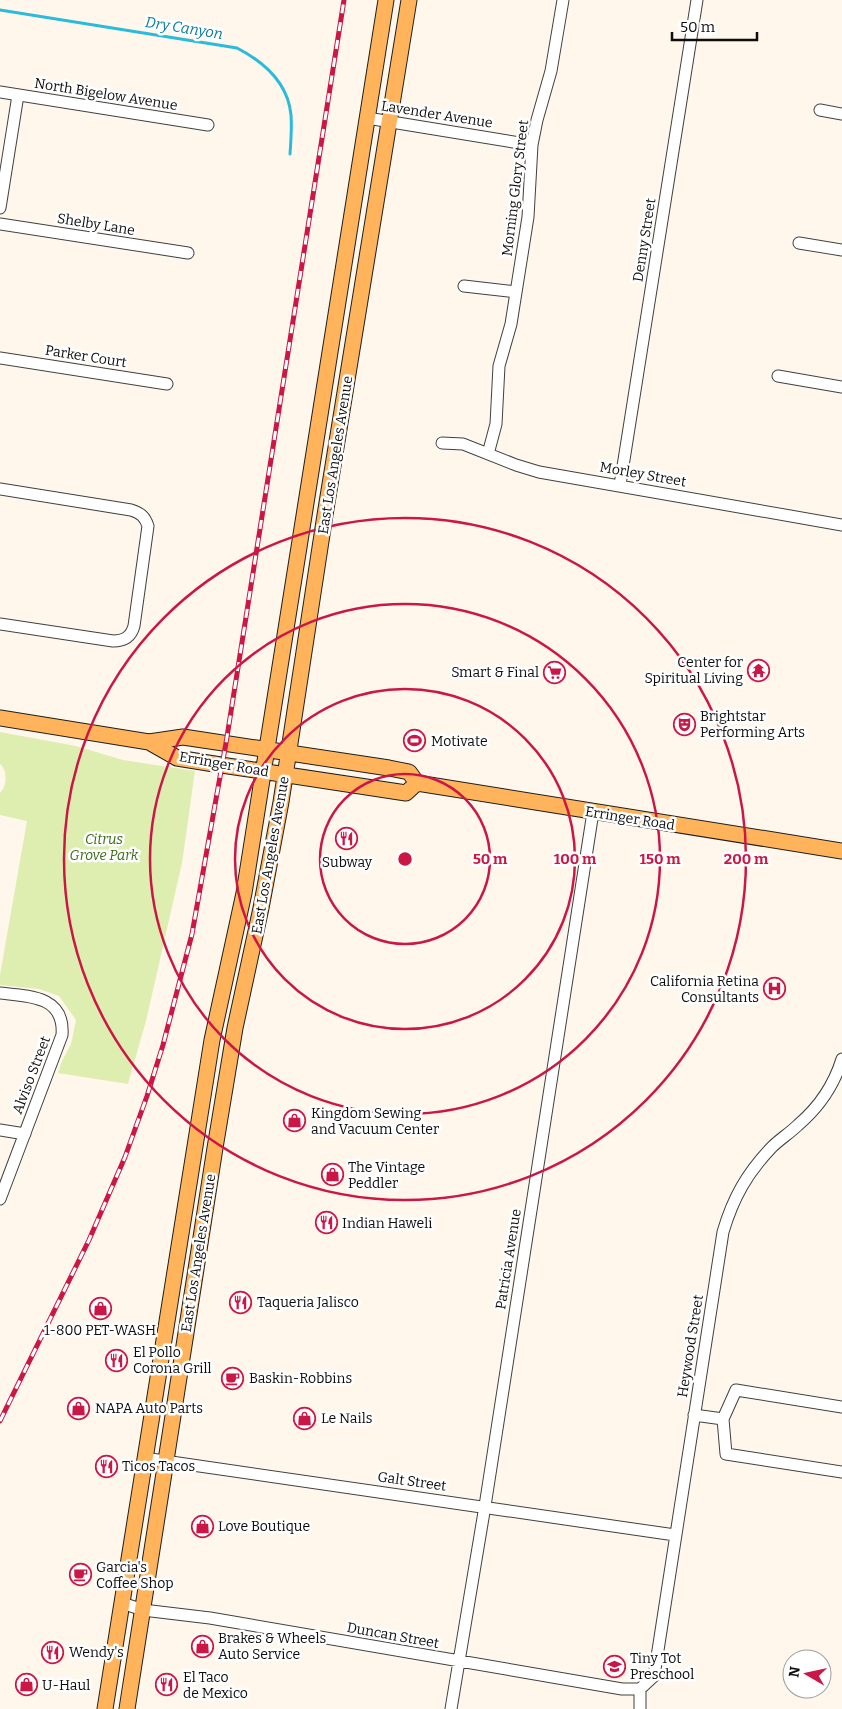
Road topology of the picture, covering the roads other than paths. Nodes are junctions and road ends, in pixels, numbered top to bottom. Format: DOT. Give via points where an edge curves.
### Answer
graph roads {
  1 [pos="386,0"];
  2 [pos="409,0"];
  3 [pos="562,0"];
  4 [pos="697,0"];
  5 [pos="0,92"];
  6 [pos="18,95"];
  7 [pos="820,110"];
  8 [pos="842,114"];
  9 [pos="367,118"];
  10 [pos="388,122"];
  11 [pos="208,125"];
  12 [pos="532,145"];
  13 [pos="0,208"];
  14 [pos="0,224"];
  15 [pos="799,243"];
  16 [pos="842,250"];
  17 [pos="188,253"];
  18 [pos="464,286"];
  19 [pos="516,292"];
  20 [pos="0,358"];
  21 [pos="778,376"];
  22 [pos="167,384"];
  23 [pos="842,387"];
  24 [pos="442,443"];
  25 [pos="488,454"];
  26 [pos="620,485"];
  27 [pos="0,489"];
  28 [pos="842,525"];
  29 [pos="0,624"];
  30 [pos="0,718"];
  31 [pos="149,742"];
  32 [pos="267,750"];
  33 [pos="288,753"];
  34 [pos="263,771"];
  35 [pos="285,774"];
  36 [pos="418,783"];
  37 [pos="593,812"];
  38 [pos="842,852"];
  39 [pos="0,993"];
  40 [pos="842,1059"];
  41 [pos="0,1130"];
  42 [pos="25,1134"];
  43 [pos="0,1199"];
  44 [pos="842,1407"];
  45 [pos="694,1416"];
  46 [pos="723,1420"];
  47 [pos="144,1458"];
  48 [pos="166,1461"];
  49 [pos="842,1472"];
  50 [pos="485,1506"];
  51 [pos="675,1535"];
  52 [pos="122,1603"];
  53 [pos="143,1610"];
  54 [pos="458,1661"];
  55 [pos="640,1689"];
  56 [pos="105,1709"];
  57 [pos="126,1709"];
  58 [pos="451,1709"];
  59 [pos="640,1709"];
  1 -- 9 [label="main road, East Los Angeles Avenue"];
  2 -- 10 [label="main road, East Los Angeles Avenue"];
  3 -- 12 [label="street, Morning Glory Street" via="551,71"];
  4 -- 26 [label="street, Denny Street"];
  5 -- 6 [label="street, North Bigelow Avenue"];
  6 -- 11 [label="street, North Bigelow Avenue"];
  6 -- 13 [label="street"];
  7 -- 8 [label="street"];
  9 -- 10 [label="street, Lavender Avenue"];
  9 -- 32 [label="main road, East Los Angeles Avenue"];
  10 -- 12 [label="street, Lavender Avenue"];
  10 -- 33 [label="main road, East Los Angeles Avenue"];
  12 -- 19 [label="street, Morning Glory Street" via="528,217"];
  14 -- 17 [label="street, Shelby Lane"];
  15 -- 16 [label="street"];
  18 -- 19 [label="street"];
  19 -- 25 [label="street, Morning Glory Street" via="499,366 496,424"];
  20 -- 22 [label="street, Parker Court"];
  21 -- 23 [label="street"];
  24 -- 25 [label="street, Morley Street" via="463,444"];
  25 -- 26 [label="street, Morley Street" via="539,472"];
  26 -- 28 [label="street, Morley Street"];
  27 -- 29 [label="street" via="132,510 139,513 148,526 134,626 127,638 113,641"];
  30 -- 31 [label="main road, Erringer Road"];
  31 -- 32 [label="main road, Erringer Road" via="183,737"];
  31 -- 34 [label="main road, Erringer Road" via="177,758"];
  32 -- 33 [label="main road, Erringer Road"];
  32 -- 34 [label="main road, East Los Angeles Avenue"];
  33 -- 35 [label="main road, East Los Angeles Avenue"];
  33 -- 36 [label="main road, Erringer Road" via="409,772"];
  34 -- 35 [label="main road, Erringer Road"];
  34 -- 47 [label="main road, East Los Angeles Avenue" via="244,893 212,1040"];
  35 -- 36 [label="main road, Erringer Road" via="406,793"];
  35 -- 48 [label="main road, East Los Angeles Avenue" via="262,908 235,1028"];
  36 -- 37 [label="main road, Erringer Road"];
  37 -- 38 [label="main road, Erringer Road"];
  37 -- 50 [label="street, Patricia Avenue"];
  39 -- 42 [label="street, Alviso Street" via="32,996 51,1004 63,1024 62,1035"];
  40 -- 45 [label="street, Heywood Street" via="827,1092 812,1111 754,1166 730,1208 723,1232"];
  41 -- 42 [label="street"];
  42 -- 43 [label="street, Alviso Street"];
  44 -- 46 [label="street" via="736,1390"];
  45 -- 46 [label="street"];
  45 -- 51 [label="street, Heywood Street"];
  46 -- 49 [label="street" via="726,1454"];
  47 -- 48 [label="street, Galt Street"];
  47 -- 52 [label="main road, East Los Angeles Avenue"];
  48 -- 50 [label="street, Galt Street"];
  48 -- 53 [label="main road, East Los Angeles Avenue"];
  50 -- 51 [label="street, Galt Street"];
  50 -- 54 [label="street, Patricia Avenue"];
  51 -- 55 [label="street, Heywood Street" via="654,1676"];
  52 -- 53 [label="street, Duncan Street"];
  52 -- 56 [label="main road, East Los Angeles Avenue"];
  53 -- 54 [label="street, Duncan Street" via="210,1618"];
  53 -- 57 [label="main road, East Los Angeles Avenue"];
  54 -- 55 [label="street, Duncan Street" via="622,1689"];
  54 -- 58 [label="street, Patricia Avenue"];
  55 -- 59 [label="street"];
}
